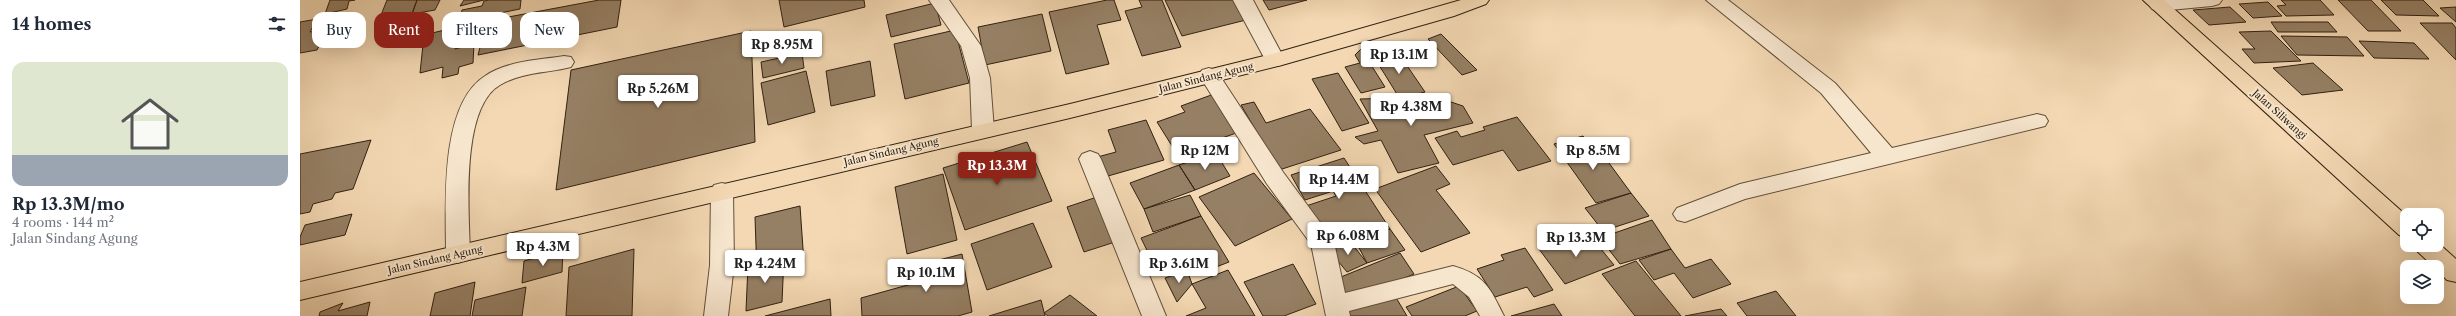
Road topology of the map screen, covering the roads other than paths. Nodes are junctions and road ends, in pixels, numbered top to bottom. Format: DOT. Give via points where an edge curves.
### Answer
graph roads {
  1 [pos="939,0"];
  2 [pos="1243,0"];
  3 [pos="1479,0"];
  4 [pos="1716,0"];
  5 [pos="2212,0"];
  6 [pos="2156,2"];
  7 [pos="1274,60"];
  8 [pos="564,62"];
  9 [pos="1209,75"];
  10 [pos="2037,121"];
  11 [pos="983,130"];
  12 [pos="1888,158"];
  13 [pos="1090,159"];
  14 [pos="722,191"];
  15 [pos="1685,214"];
  16 [pos="2400,223"];
  17 [pos="2433,252"];
  18 [pos="458,254"];
  19 [pos="2456,273"];
  20 [pos="300,291"];
  21 [pos="1337,310"];
  22 [pos="716,316"];
  23 [pos="1154,316"];
  24 [pos="1492,316"];
  1 -- 11 [label="street" via="971,46 980,78"];
  2 -- 7 [label="street"];
  3 -- 7 [label="main road, Jalan Sindang Agung" via="1447,12"];
  4 -- 12 [label="street" via="1828,88"];
  5 -- 6 [label="street"];
  6 -- 16 [label="main road, Jalan Siliwangi"];
  7 -- 9 [label="main road, Jalan Sindang Agung"];
  8 -- 18 [label="street" via="496,78 478,92 471,102 458,162"];
  9 -- 11 [label="main road, Jalan Sindang Agung" via="1070,111"];
  9 -- 21 [label="street" via="1275,178 1322,242"];
  10 -- 12 [label="street"];
  11 -- 14 [label="main road, Jalan Sindang Agung"];
  12 -- 15 [label="street" via="1740,192"];
  13 -- 23 [label="street"];
  14 -- 18 [label="main road, Jalan Sindang Agung"];
  14 -- 22 [label="street" via="722,265"];
  17 -- 19 [label="main road"];
  18 -- 20 [label="main road, Jalan Sindang Agung"];
  21 -- 24 [label="street" via="1453,275 1465,277 1474,285"];
}
